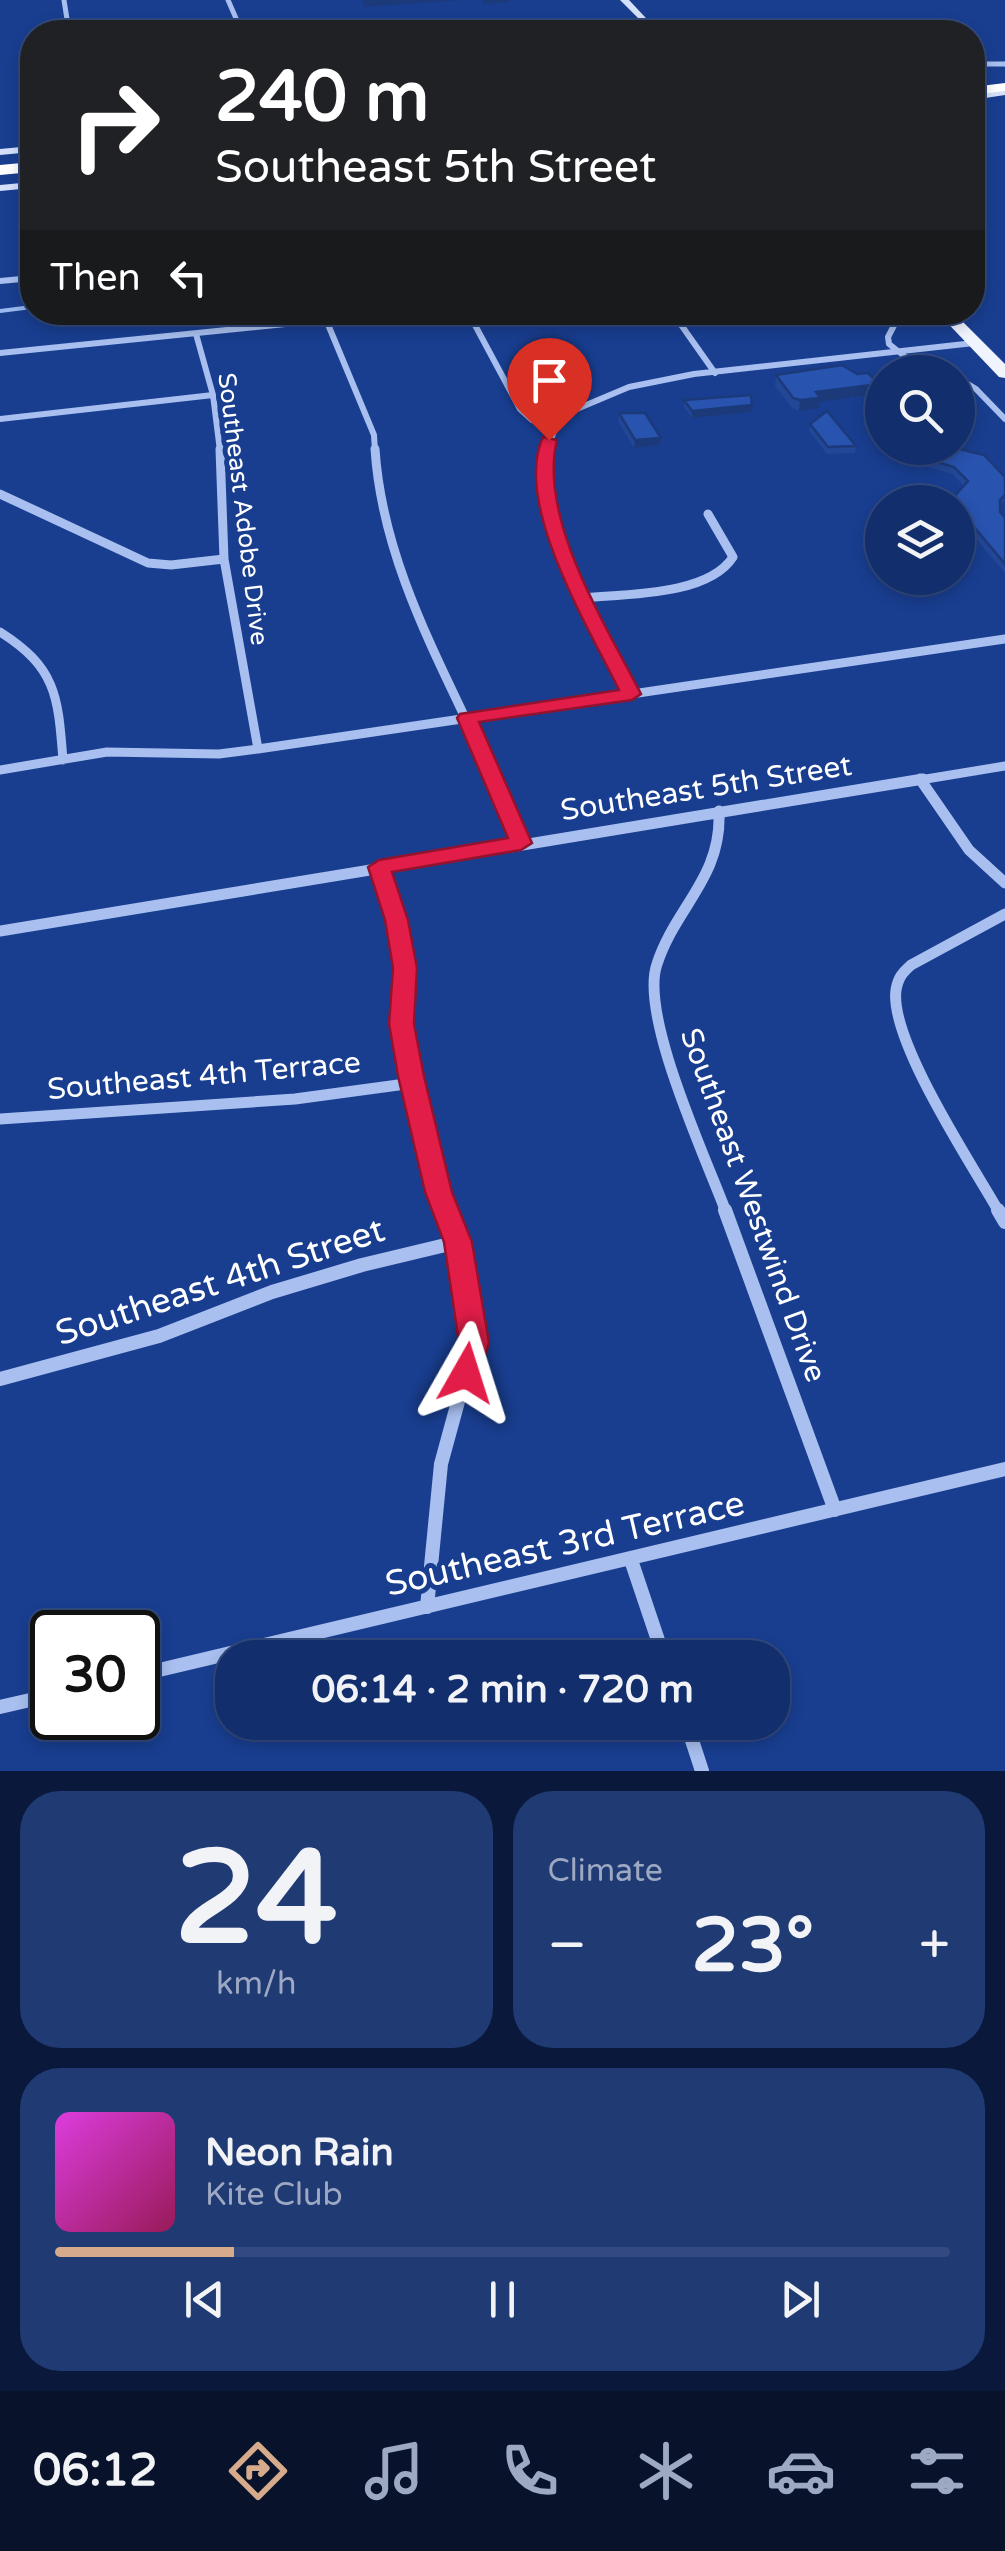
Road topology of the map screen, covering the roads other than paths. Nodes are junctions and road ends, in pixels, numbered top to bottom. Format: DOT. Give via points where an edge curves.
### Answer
graph roads {
  1 [pos="624,0"];
  2 [pos="645,20"];
  3 [pos="294,325"];
  4 [pos="328,325"];
  5 [pos="475,325"];
  6 [pos="681,325"];
  7 [pos="894,325"];
  8 [pos="957,325"];
  9 [pos="196,334"];
  10 [pos="974,343"];
  11 [pos="896,352"];
  12 [pos="0,353"];
  13 [pos="901,355"];
  14 [pos="715,373"];
  15 [pos="1005,373"];
  16 [pos="975,387"];
  17 [pos="213,395"];
  18 [pos="0,419"];
  19 [pos="1005,419"];
  20 [pos="555,429"];
  21 [pos="0,494"];
  22 [pos="708,514"];
  23 [pos="224,560"];
  24 [pos="582,598"];
  25 [pos="0,632"];
  26 [pos="1005,639"];
  27 [pos="632,694"];
  28 [pos="467,718"];
  29 [pos="258,749"];
  30 [pos="63,760"];
  31 [pos="1005,766"];
  32 [pos="0,770"];
  33 [pos="920,779"];
  34 [pos="719,811"];
  35 [pos="521,843"];
  36 [pos="379,867"];
  37 [pos="1005,882"];
  38 [pos="1005,914"];
  39 [pos="0,931"];
  40 [pos="413,1084"];
  41 [pos="0,1119"];
  42 [pos="1005,1222"];
  43 [pos="458,1242"];
  44 [pos="0,1378"];
  45 [pos="1005,1470"];
  46 [pos="835,1510"];
  47 [pos="631,1560"];
  48 [pos="427,1607"];
  49 [pos="658,1640"];
  50 [pos="160,1670"];
  51 [pos="30,1700"];
  52 [pos="0,1707"];
  53 [pos="692,1740"];
  54 [pos="702,1771"];
  1 -- 2 [label="street"];
  3 -- 9 [label="street"];
  4 -- 28 [label="street" via="374,435 378,496 416,615"];
  5 -- 20 [label="street" via="520,409"];
  6 -- 14 [label="street"];
  7 -- 11 [label="street" via="888,337"];
  8 -- 10 [label="main road"];
  9 -- 12 [label="street"];
  9 -- 17 [label="street, Southeast Adobe Drive"];
  10 -- 11 [label="street"];
  10 -- 15 [label="main road"];
  11 -- 13 [label="street"];
  11 -- 14 [label="street"];
  14 -- 20 [label="street" via="605,396 571,412"];
  16 -- 19 [label="street"];
  17 -- 18 [label="street"];
  17 -- 23 [label="street, Southeast Adobe Drive"];
  20 -- 24 [label="street" via="542,466 546,496"];
  21 -- 23 [label="street" via="148,563"];
  22 -- 24 [label="street" via="733,557 724,572 700,583"];
  23 -- 29 [label="street, Southeast Adobe Drive"];
  24 -- 27 [label="street"];
  25 -- 30 [label="street" via="42,664 56,684"];
  26 -- 27 [label="street"];
  27 -- 28 [label="street"];
  28 -- 29 [label="street"];
  28 -- 35 [label="street"];
  29 -- 30 [label="street" via="107,752"];
  30 -- 32 [label="street"];
  31 -- 33 [label="street, Southeast 5th Street"];
  33 -- 34 [label="street, Southeast 5th Street"];
  33 -- 37 [label="street" via="969,850"];
  34 -- 35 [label="street, Southeast 5th Street"];
  34 -- 46 [label="street, Southeast Westwind Drive" via="723,837 712,870 669,932 654,973 658,1032"];
  35 -- 36 [label="street, Southeast 5th Street"];
  36 -- 39 [label="street, Southeast 5th Street"];
  36 -- 40 [label="street" via="405,968 402,1024"];
  38 -- 42 [label="street" via="922,955 896,978 893,1001 918,1067"];
  40 -- 41 [label="street, Southeast 4th Terrace"];
  40 -- 43 [label="street"];
  43 -- 44 [label="street, Southeast 4th Street" via="362,1264 159,1336"];
  43 -- 48 [label="street" via="474,1343 440,1464"];
  45 -- 46 [label="street, Southeast 3rd Terrace"];
  46 -- 47 [label="street, Southeast 3rd Terrace"];
  47 -- 48 [label="street, Southeast 3rd Terrace"];
  47 -- 49 [label="street"];
  48 -- 50 [label="street, Southeast 3rd Terrace"];
  51 -- 52 [label="street"];
  53 -- 54 [label="street"];
}
